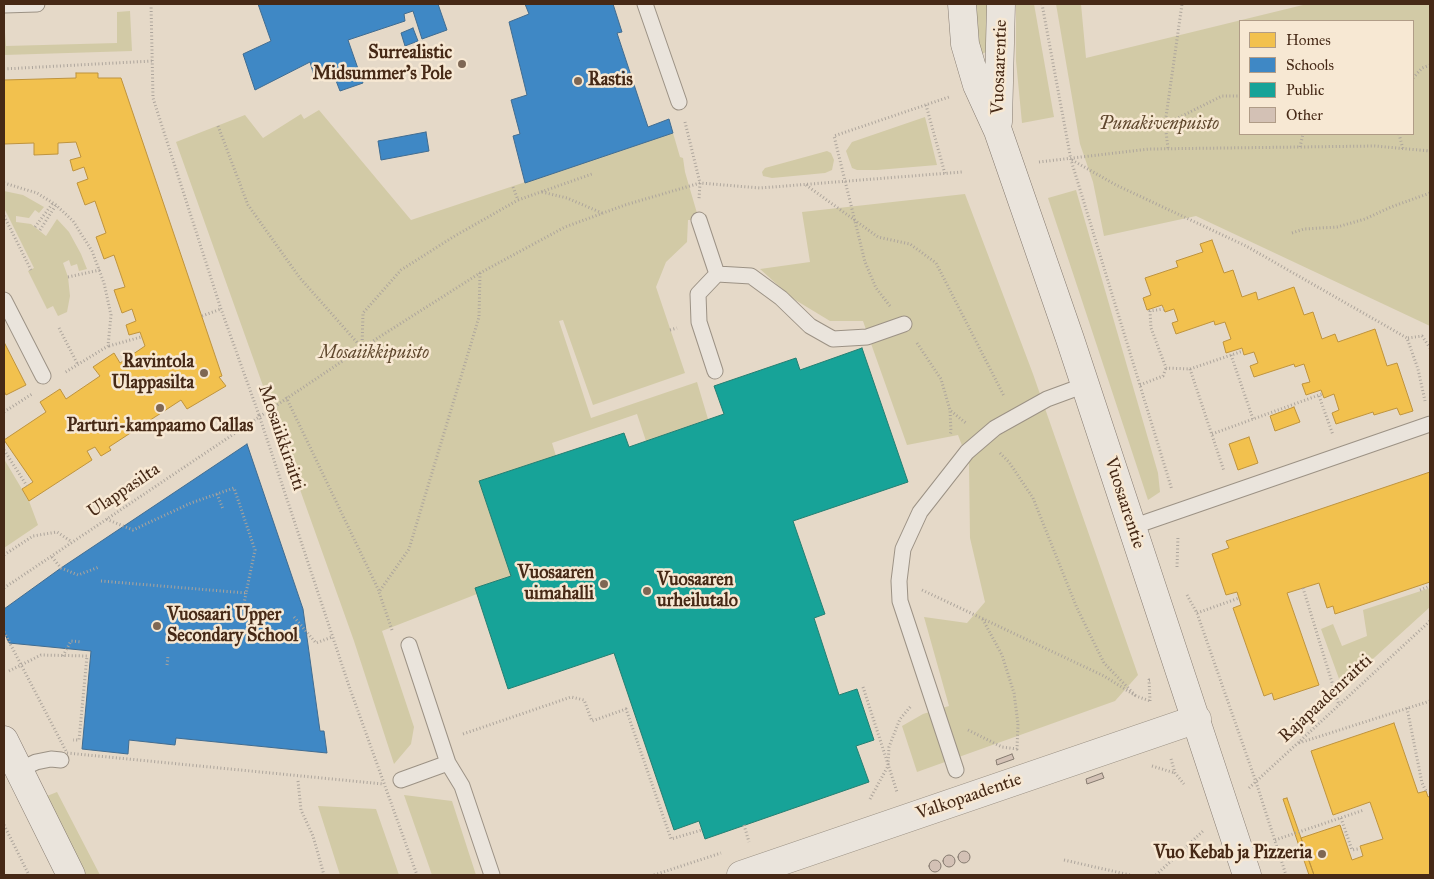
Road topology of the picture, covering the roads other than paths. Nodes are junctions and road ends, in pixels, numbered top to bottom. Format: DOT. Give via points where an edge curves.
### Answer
graph roads {
  1 [pos="37,4"];
  2 [pos="645,4"];
  3 [pos="962,4"];
  4 [pos="1001,4"];
  5 [pos="4,5"];
  6 [pos="679,102"];
  7 [pos="998,131"];
  8 [pos="699,220"];
  9 [pos="717,274"];
  10 [pos="4,300"];
  11 [pos="904,324"];
  12 [pos="715,371"];
  13 [pos="41,383"];
  14 [pos="1085,384"];
  15 [pos="1430,424"];
  16 [pos="1132,527"];
  17 [pos="410,645"];
  18 [pos="1197,719"];
  19 [pos="4,740"];
  20 [pos="61,760"];
  21 [pos="448,763"];
  22 [pos="19,770"];
  23 [pos="956,770"];
  24 [pos="401,780"];
  25 [pos="71,875"];
  26 [pos="492,875"];
  27 [pos="741,875"];
  28 [pos="1247,875"];
  1 -- 5 [label="lane"];
  2 -- 6 [label="lane"];
  3 -- 7 [label="street, Vuosaarentie" via="965,44 977,85"];
  4 -- 7 [label="street, Vuosaarentie"];
  7 -- 14 [label="street, Vuosaarentie"];
  8 -- 9 [label="lane"];
  9 -- 11 [label="lane" via="751,276 781,298 810,326 833,339 866,336"];
  9 -- 12 [label="lane" via="698,294 699,322"];
  10 -- 13 [label="lane"];
  14 -- 16 [label="street, Vuosaarentie"];
  14 -- 23 [label="lane" via="1047,399 983,437 967,452 920,512 903,549 900,601"];
  15 -- 16 [label="lane"];
  16 -- 18 [label="street, Vuosaarentie"];
  17 -- 21 [label="lane"];
  18 -- 27 [label="street, Valkopaadentie"];
  18 -- 28 [label="street, Vuosaarentie"];
  19 -- 22 [label="street"];
  20 -- 22 [label="lane" via="36,762"];
  21 -- 24 [label="lane"];
  21 -- 26 [label="lane" via="462,786"];
  22 -- 25 [label="street"];
}
